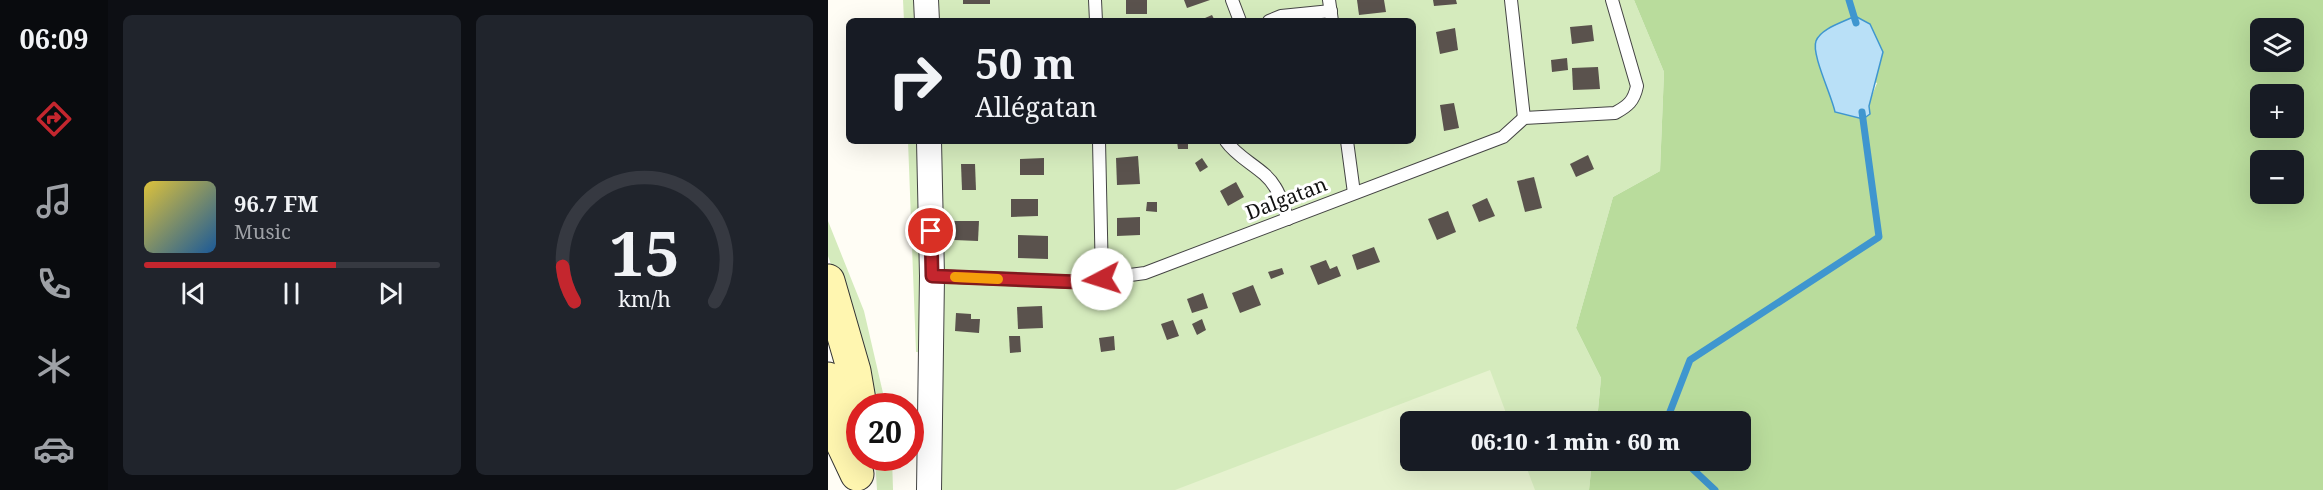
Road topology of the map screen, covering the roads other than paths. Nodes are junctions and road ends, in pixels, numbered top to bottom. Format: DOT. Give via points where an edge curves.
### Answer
graph roads {
  1 [pos="926,0"];
  2 [pos="1095,0"];
  3 [pos="1232,0"];
  4 [pos="1511,0"];
  5 [pos="1612,0"];
  6 [pos="1330,11"];
  7 [pos="927,18"];
  8 [pos="1096,18"];
  9 [pos="1239,18"];
  10 [pos="1276,18"];
  11 [pos="1524,118"];
  12 [pos="929,144"];
  13 [pos="1099,144"];
  14 [pos="1228,144"];
  15 [pos="1347,144"];
  16 [pos="1353,193"];
  17 [pos="1288,219"];
  18 [pos="932,276"];
  19 [pos="1102,279"];
  20 [pos="828,280"];
  21 [pos="828,379"];
  22 [pos="858,393"];
  23 [pos="858,474"];
  24 [pos="929,490"];
  1 -- 7 [label="street"];
  2 -- 8 [label="lane"];
  3 -- 9 [label="lane"];
  4 -- 11 [label="lane"];
  5 -- 11 [label="lane" via="1632,60 1635,98 1615,113"];
  6 -- 10 [label="lane"];
  11 -- 16 [label="lane, Dalgatan" via="1503,136"];
  12 -- 18 [label="street"];
  13 -- 19 [label="lane"];
  14 -- 17 [label="lane" via="1275,186"];
  15 -- 16 [label="lane"];
  16 -- 17 [label="lane, Dalgatan"];
  17 -- 19 [label="lane, Dalgatan" via="1145,273"];
  18 -- 19 [label="lane, Dalgatan" via="1078,282"];
  18 -- 24 [label="street"];
  20 -- 22 [label="main road"];
  21 -- 23 [label="main road" via="841,440"];
}
